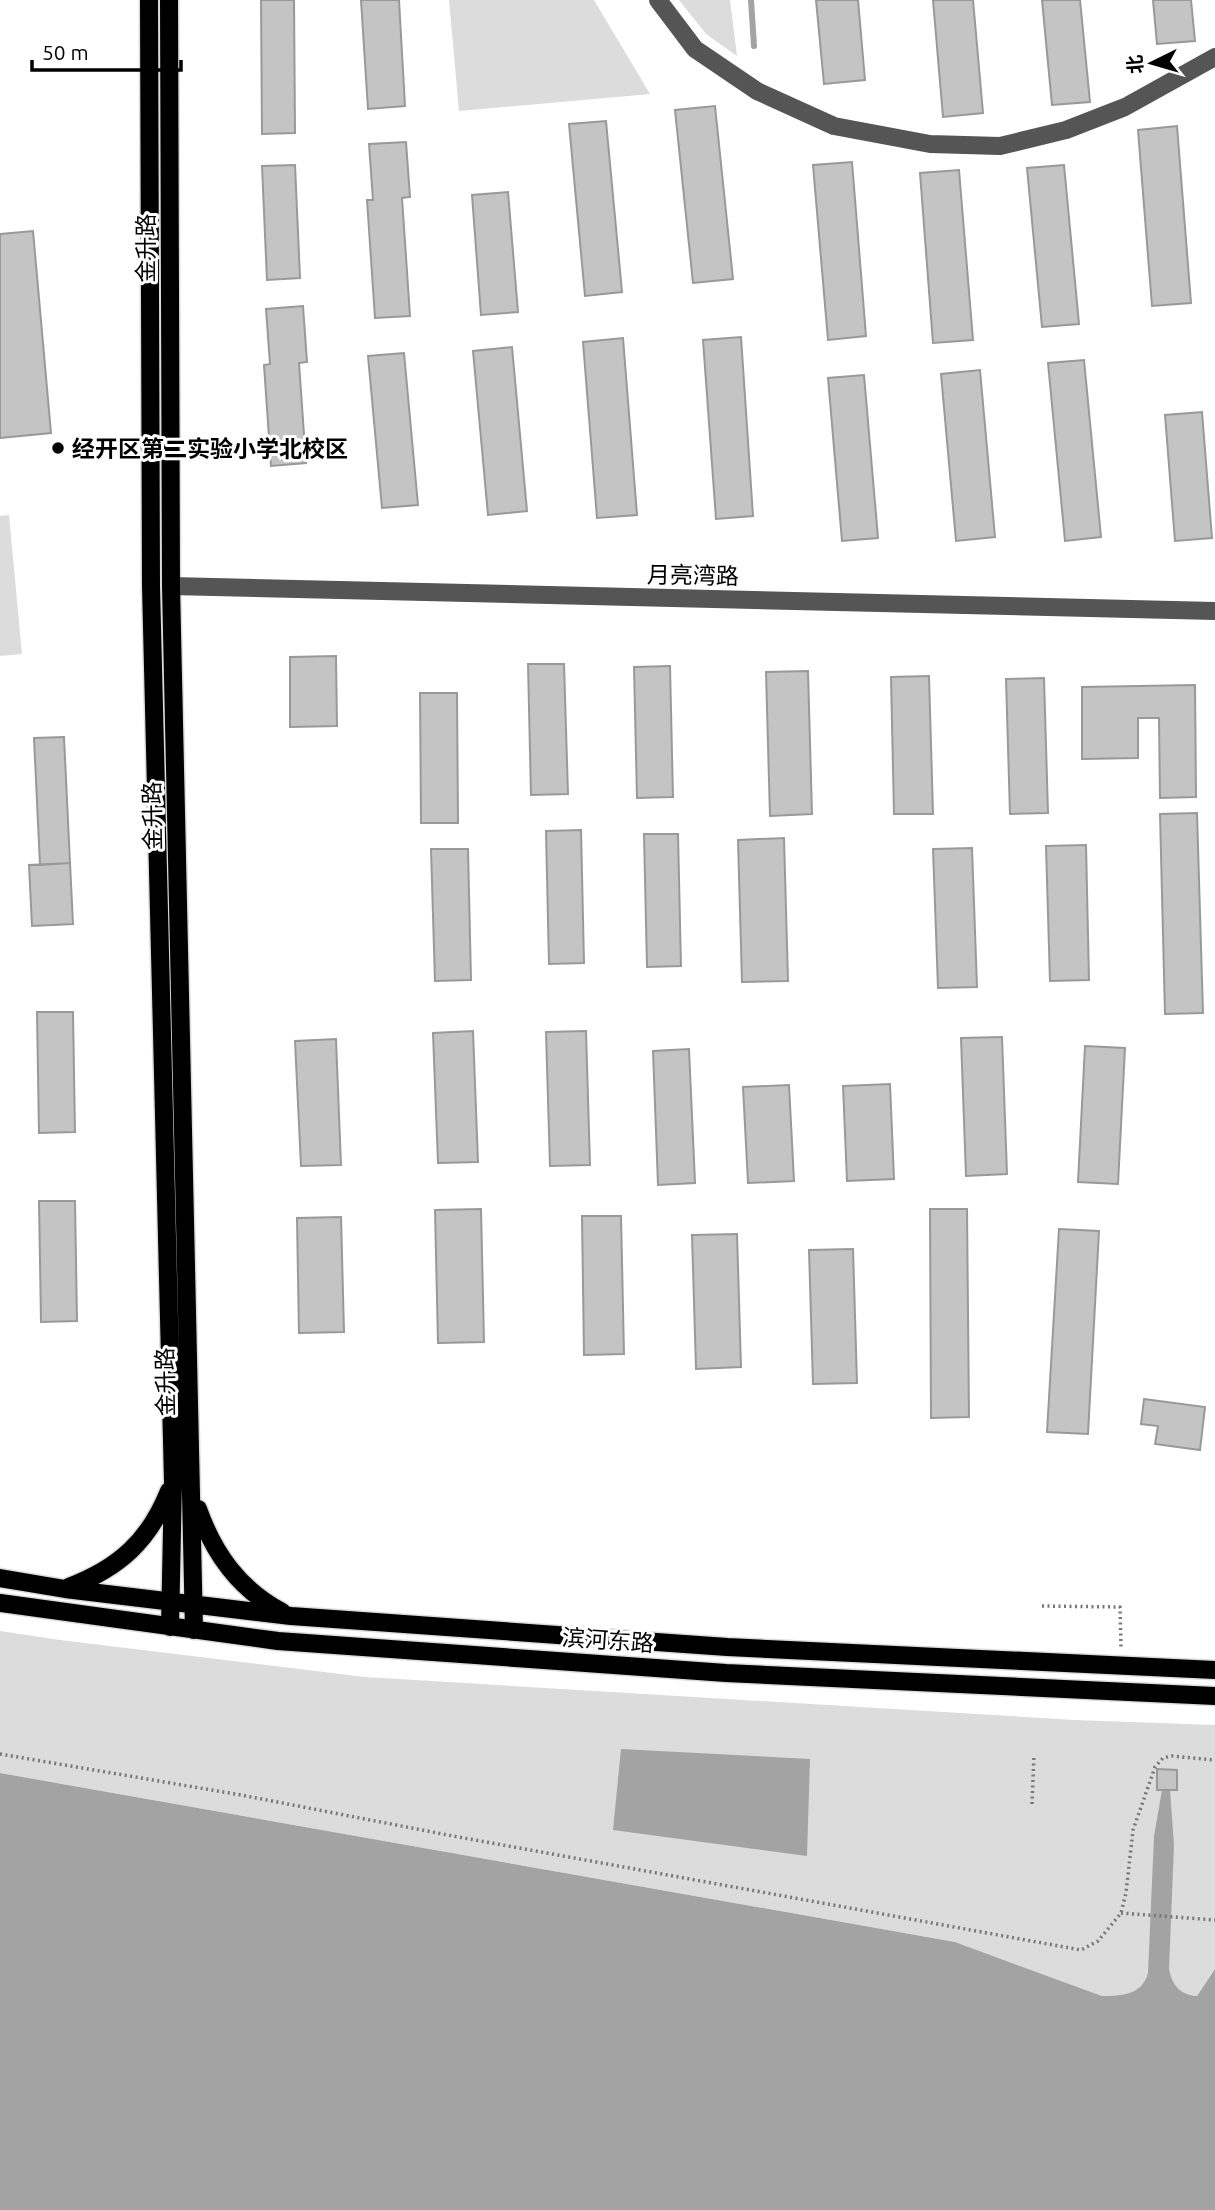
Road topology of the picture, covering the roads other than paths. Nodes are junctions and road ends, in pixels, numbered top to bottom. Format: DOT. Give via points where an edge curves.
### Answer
graph roads {
  1 [pos="149,0"];
  2 [pos="169,0"];
  3 [pos="658,0"];
  4 [pos="1215,57"];
  5 [pos="171,586"];
  6 [pos="1215,611"];
  7 [pos="192,1478"];
  8 [pos="173,1482"];
  9 [pos="0,1578"];
  10 [pos="65,1589"];
  11 [pos="170,1602"];
  12 [pos="0,1603"];
  13 [pos="194,1605"];
  14 [pos="291,1616"];
  15 [pos="170,1627"];
  16 [pos="194,1630"];
  17 [pos="1215,1670"];
  18 [pos="1215,1696"];
  1 -- 8 [label="main road, 金升路" via="152,600"];
  2 -- 5 [label="main road, 金升路"];
  3 -- 4 [label="street" via="695,49 757,91 834,126 930,144 1000,145 1066,130 1125,107"];
  5 -- 6 [label="street, 月亮湾路"];
  5 -- 7 [label="main road, 金升路"];
  7 -- 13 [label="main road, 金升路"];
  7 -- 14 [label="main road" via="207,1536 222,1561 265,1603"];
  8 -- 10 [label="main road" via="144,1538 95,1577"];
  8 -- 11 [label="main road, 金升路"];
  9 -- 10 [label="main road, 滨河东路"];
  10 -- 11 [label="main road, 滨河东路"];
  11 -- 13 [label="main road, 滨河东路"];
  11 -- 15 [label="main road, 金升路"];
  12 -- 15 [label="main road, 滨河东路"];
  13 -- 14 [label="main road, 滨河东路"];
  13 -- 16 [label="main road, 金升路"];
  14 -- 17 [label="main road, 滨河东路" via="727,1647"];
  15 -- 16 [label="main road, 滨河东路"];
  16 -- 18 [label="main road, 滨河东路" via="278,1641 712,1672"];
}
